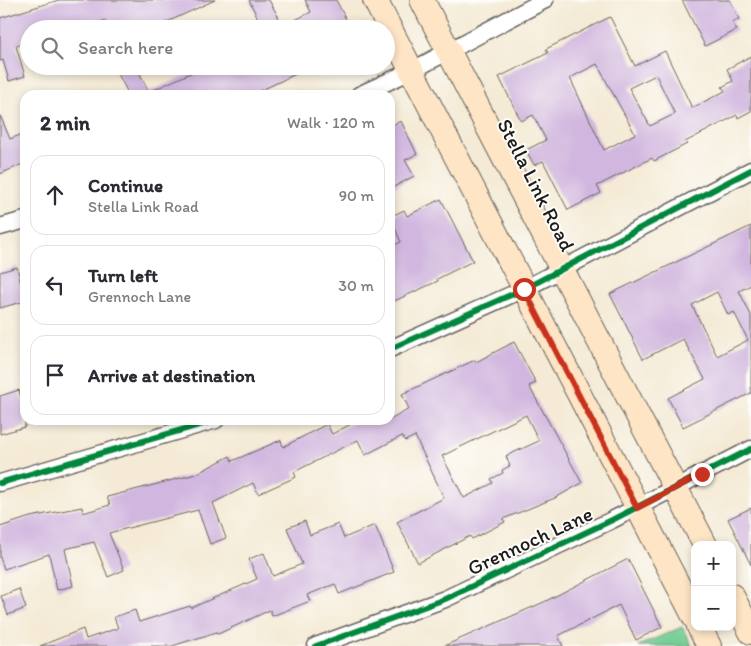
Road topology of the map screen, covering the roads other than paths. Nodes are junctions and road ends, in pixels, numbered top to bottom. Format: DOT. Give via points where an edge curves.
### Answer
graph roads {
  1 [pos="375,0"];
  2 [pos="422,0"];
  3 [pos="545,0"];
  4 [pos="385,20"];
  5 [pos="395,39"];
  6 [pos="448,51"];
  7 [pos="411,71"];
  8 [pos="370,90"];
  9 [pos="751,170"];
  10 [pos="20,221"];
  11 [pos="0,227"];
  12 [pos="562,269"];
  13 [pos="524,289"];
  14 [pos="395,347"];
  15 [pos="199,425"];
  16 [pos="751,449"];
  17 [pos="0,483"];
  18 [pos="676,488"];
  19 [pos="637,508"];
  20 [pos="703,541"];
  21 [pos="736,604"];
  22 [pos="691,610"];
  23 [pos="702,631"];
  24 [pos="751,632"];
  25 [pos="316,646"];
  26 [pos="709,646"];
  1 -- 4 [label="main road"];
  2 -- 6 [label="main road, Stella Link Road"];
  3 -- 6 [label="street"];
  5 -- 7 [label="main road"];
  6 -- 7 [label="street"];
  6 -- 12 [label="main road, Stella Link Road"];
  7 -- 8 [label="street"];
  7 -- 13 [label="main road"];
  9 -- 12 [label="street"];
  10 -- 11 [label="street"];
  12 -- 13 [label="street"];
  12 -- 18 [label="main road, Stella Link Road"];
  13 -- 14 [label="street"];
  13 -- 19 [label="main road"];
  15 -- 17 [label="street"];
  16 -- 18 [label="street, Grennoch Lane"];
  18 -- 19 [label="street, Grennoch Lane"];
  18 -- 20 [label="main road, Stella Link Road"];
  19 -- 22 [label="main road"];
  19 -- 25 [label="street, Grennoch Lane" via="445,599"];
  21 -- 24 [label="main road"];
  23 -- 26 [label="main road"];
}
